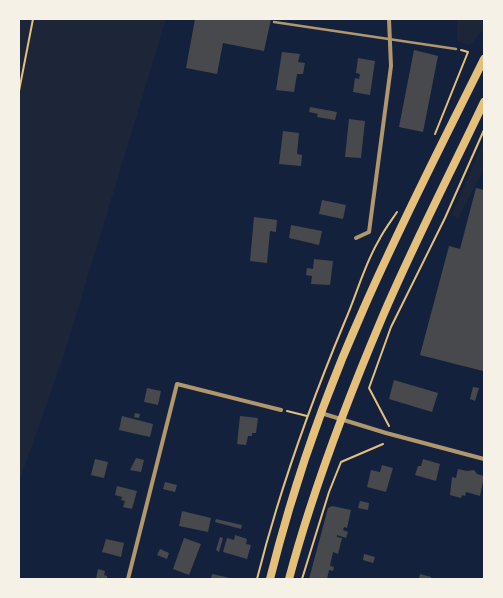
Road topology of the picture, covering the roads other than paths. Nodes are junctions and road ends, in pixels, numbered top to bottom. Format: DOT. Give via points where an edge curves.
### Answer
graph roads {
  1 [pos="389,19"];
  2 [pos="274,22"];
  3 [pos="390,38"];
  4 [pos="456,49"];
  5 [pos="484,59"];
  6 [pos="484,102"];
  7 [pos="356,238"];
  8 [pos="281,410"];
  9 [pos="321,413"];
  10 [pos="340,419"];
  11 [pos="484,459"];
  12 [pos="128,579"];
  13 [pos="270,579"];
  14 [pos="290,579"];
  1 -- 3 [label="street"];
  2 -- 3 [label="lane"];
  3 -- 4 [label="lane"];
  3 -- 7 [label="street" via="391,66 369,232"];
  5 -- 9 [label="main road" via="362,310"];
  6 -- 10 [label="main road" via="383,316"];
  8 -- 12 [label="street" via="177,384"];
  9 -- 10 [label="street"];
  9 -- 13 [label="main road" via="291,500"];
  10 -- 11 [label="street"];
  10 -- 14 [label="main road" via="312,501"];
}
